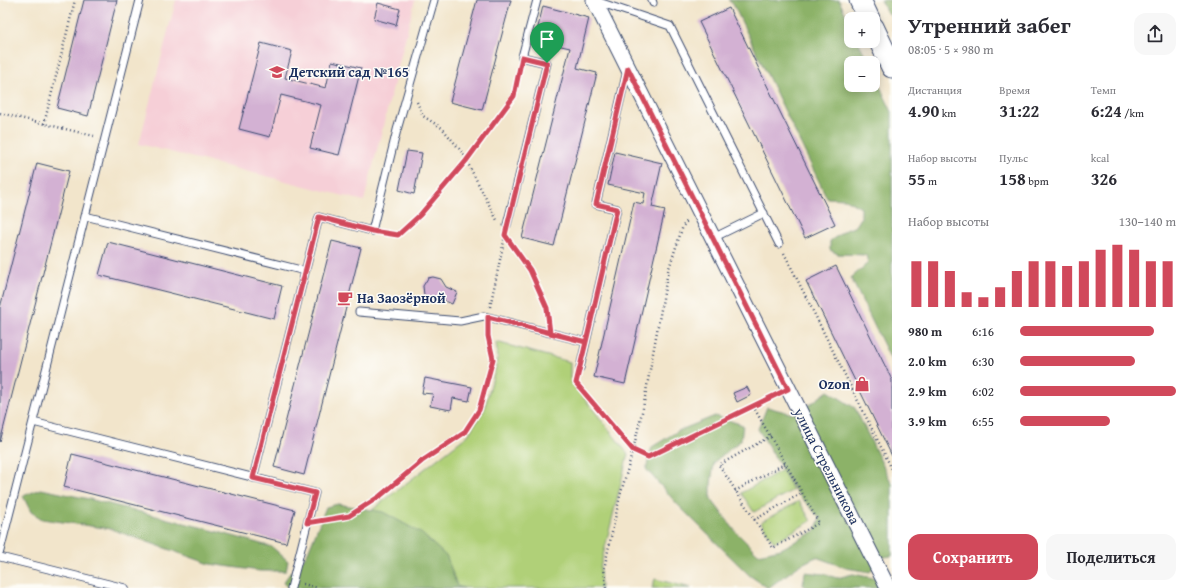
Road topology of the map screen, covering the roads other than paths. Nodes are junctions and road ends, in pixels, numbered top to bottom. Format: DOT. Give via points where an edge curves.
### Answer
graph roads {
  1 [pos="140,0"];
  2 [pos="434,0"];
  3 [pos="537,0"];
  4 [pos="594,0"];
  5 [pos="860,0"];
  6 [pos="866,12"];
  7 [pos="880,42"];
  8 [pos="628,68"];
  9 [pos="892,68"];
  10 [pos="764,213"];
  11 [pos="85,216"];
  12 [pos="507,225"];
  13 [pos="713,238"];
  14 [pos="780,244"];
  15 [pos="305,271"];
  16 [pos="359,312"];
  17 [pos="586,342"];
  18 [pos="580,368"];
  19 [pos="33,422"];
  20 [pos="253,478"];
  21 [pos="0,551"];
  22 [pos="0,557"];
  23 [pos="125,588"];
  24 [pos="291,588"];
  25 [pos="888,588"];
  1 -- 11 [label="lane"];
  2 -- 15 [label="lane" via="372,231 319,217"];
  3 -- 12 [label="lane" via="522,57 547,63"];
  4 -- 8 [label="street, улица Стрельникова"];
  4 -- 10 [label="lane" via="670,26"];
  5 -- 6 [label="main road"];
  7 -- 9 [label="main road"];
  8 -- 13 [label="street, улица Стрельникова"];
  8 -- 17 [label="lane" via="596,204 617,209"];
  10 -- 13 [label="lane"];
  10 -- 14 [label="lane"];
  11 -- 15 [label="lane"];
  11 -- 19 [label="lane"];
  13 -- 25 [label="street, улица Стрельникова"];
  15 -- 20 [label="lane"];
  16 -- 17 [label="lane" via="460,321 484,316"];
  17 -- 18 [label="lane"];
  19 -- 20 [label="lane"];
  19 -- 21 [label="lane"];
  20 -- 24 [label="lane" via="315,493"];
  22 -- 23 [label="lane"];
}
